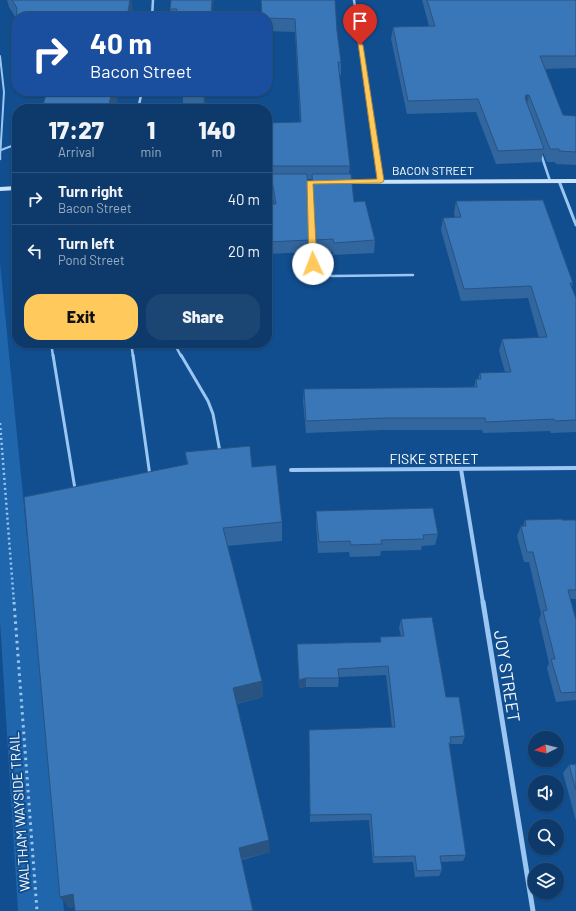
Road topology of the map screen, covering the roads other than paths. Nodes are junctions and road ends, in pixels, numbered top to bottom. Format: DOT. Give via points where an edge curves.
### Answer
graph roads {
  1 [pos="153,0"];
  2 [pos="354,0"];
  3 [pos="152,12"];
  4 [pos="0,56"];
  5 [pos="12,146"];
  6 [pos="539,149"];
  7 [pos="1,150"];
  8 [pos="0,159"];
  9 [pos="381,181"];
  10 [pos="550,181"];
  11 [pos="559,181"];
  12 [pos="576,181"];
  13 [pos="309,182"];
  14 [pos="317,182"];
  15 [pos="332,182"];
  16 [pos="272,183"];
  17 [pos="288,183"];
  18 [pos="302,183"];
  19 [pos="12,188"];
  20 [pos="0,189"];
  21 [pos="576,225"];
  22 [pos="413,275"];
  23 [pos="52,348"];
  24 [pos="132,348"];
  25 [pos="177,348"];
  26 [pos="220,453"];
  27 [pos="576,468"];
  28 [pos="462,469"];
  29 [pos="291,470"];
  30 [pos="151,483"];
  31 [pos="75,489"];
  32 [pos="533,911"];
  1 -- 3 [label="street"];
  2 -- 9 [label="street"];
  4 -- 7 [label="lane" via="4,92"];
  5 -- 7 [label="lane"];
  6 -- 10 [label="lane"];
  7 -- 8 [label="lane"];
  9 -- 10 [label="main road, BACON STREET"];
  9 -- 15 [label="main road, BACON STREET"];
  10 -- 11 [label="main road, BACON STREET"];
  11 -- 12 [label="main road, BACON STREET"];
  11 -- 21 [label="street"];
  13 -- 14 [label="main road"];
  13 -- 18 [label="main road"];
  13 -- 22 [label="lane" via="313,264 320,273 332,276"];
  16 -- 17 [label="main road"];
  19 -- 20 [label="main road"];
  23 -- 31 [label="lane"];
  24 -- 30 [label="lane"];
  25 -- 26 [label="lane" via="208,400"];
  27 -- 28 [label="street, FISKE STREET"];
  28 -- 29 [label="street, FISKE STREET"];
  28 -- 32 [label="street, JOY STREET"];
}
